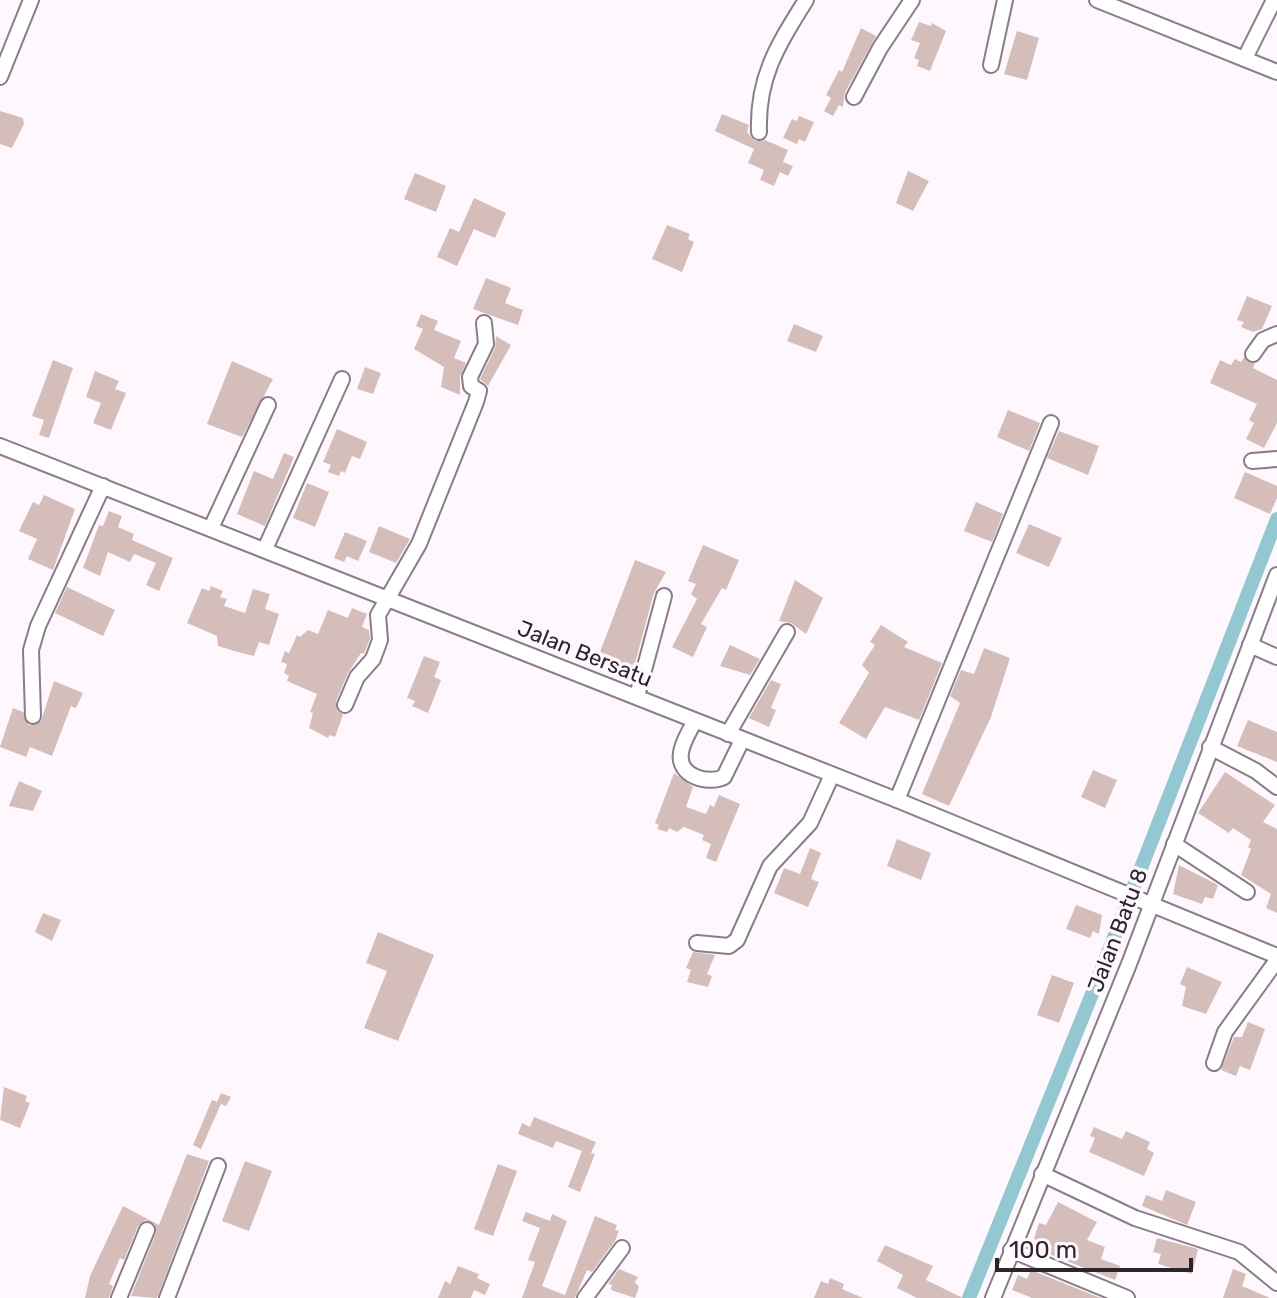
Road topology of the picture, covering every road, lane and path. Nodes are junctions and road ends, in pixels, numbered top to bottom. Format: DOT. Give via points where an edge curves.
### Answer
graph roads {
  1 [pos="31,0"];
  2 [pos="806,0"];
  3 [pos="912,0"];
  4 [pos="1005,0"];
  5 [pos="1097,0"];
  6 [pos="1274,0"];
  7 [pos="1245,58"];
  8 [pos="991,65"];
  9 [pos="1277,72"];
  10 [pos="0,77"];
  11 [pos="854,97"];
  12 [pos="759,132"];
  13 [pos="484,323"];
  14 [pos="1277,334"];
  15 [pos="1253,354"];
  16 [pos="342,379"];
  17 [pos="268,405"];
  18 [pos="1051,423"];
  19 [pos="0,446"];
  20 [pos="1277,459"];
  21 [pos="1252,461"];
  22 [pos="103,486"];
  23 [pos="211,528"];
  24 [pos="265,549"];
  25 [pos="1277,575"];
  26 [pos="664,596"];
  27 [pos="390,599"];
  28 [pos="787,632"];
  29 [pos="1250,645"];
  30 [pos="1277,657"];
  31 [pos="637,696"];
  32 [pos="345,705"];
  33 [pos="33,716"];
  34 [pos="694,722"];
  35 [pos="735,737"];
  36 [pos="1210,747"];
  37 [pos="832,775"];
  38 [pos="1277,787"];
  39 [pos="897,800"];
  40 [pos="1174,844"];
  41 [pos="1247,892"];
  42 [pos="1148,900"];
  43 [pos="697,943"];
  44 [pos="1277,958"];
  45 [pos="1214,1063"];
  46 [pos="218,1166"];
  47 [pos="1042,1174"];
  48 [pos="147,1230"];
  49 [pos="622,1248"];
  50 [pos="1011,1250"];
  51 [pos="1277,1283"];
  52 [pos="119,1298"];
  53 [pos="167,1298"];
  54 [pos="585,1298"];
  55 [pos="993,1298"];
  56 [pos="1127,1298"];
  1 -- 10 [label="street"];
  2 -- 12 [label="street" via="766,69"];
  3 -- 11 [label="street"];
  4 -- 8 [label="street"];
  5 -- 7 [label="street"];
  6 -- 7 [label="street"];
  7 -- 9 [label="street"];
  13 -- 27 [label="street" via="486,344 470,377 471,386 479,391 476,402 419,544"];
  14 -- 15 [label="street" via="1263,340"];
  16 -- 24 [label="street"];
  17 -- 23 [label="street"];
  18 -- 39 [label="street"];
  19 -- 22 [label="street, Jalan Bersatu"];
  20 -- 21 [label="street"];
  22 -- 23 [label="street, Jalan Bersatu"];
  22 -- 33 [label="street" via="34,638"];
  23 -- 24 [label="street, Jalan Bersatu"];
  24 -- 27 [label="street, Jalan Bersatu"];
  25 -- 29 [label="street, Jalan Batu 8"];
  26 -- 31 [label="street"];
  27 -- 31 [label="street, Jalan Bersatu"];
  27 -- 32 [label="street" via="378,615 380,640 373,659 357,677"];
  28 -- 35 [label="street"];
  29 -- 30 [label="street"];
  29 -- 36 [label="street, Jalan Batu 8"];
  31 -- 34 [label="street, Jalan Bersatu"];
  34 -- 35 [label="street, Jalan Bersatu"];
  34 -- 35 [label="street" via="681,761 685,770 704,780 724,777"];
  35 -- 37 [label="street, Jalan Bersatu"];
  36 -- 38 [label="street"];
  36 -- 40 [label="street, Jalan Batu 8"];
  37 -- 39 [label="street, Jalan Bersatu"];
  37 -- 43 [label="street" via="810,823 770,866 737,940 729,946"];
  39 -- 42 [label="street, Jalan Bersatu"];
  40 -- 41 [label="street"];
  40 -- 42 [label="street, Jalan Batu 8"];
  42 -- 44 [label="street, Jalan Bersatu"];
  42 -- 47 [label="street, Jalan Batu 8"];
  44 -- 45 [label="street" via="1225,1032"];
  46 -- 53 [label="street"];
  47 -- 50 [label="street, Jalan Batu 8"];
  47 -- 51 [label="street" via="1135,1218 1239,1252"];
  48 -- 52 [label="street"];
  49 -- 54 [label="street"];
  50 -- 55 [label="street, Jalan Batu 8"];
  50 -- 56 [label="street"];
}
